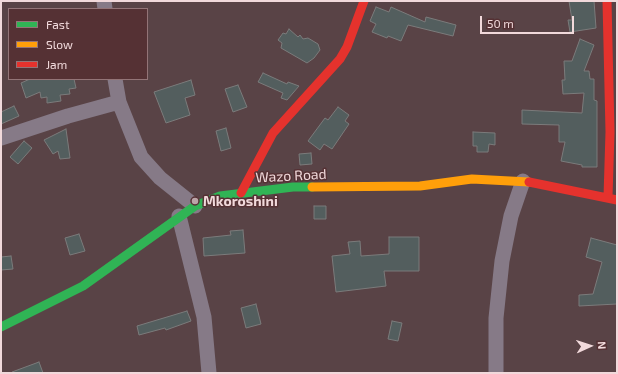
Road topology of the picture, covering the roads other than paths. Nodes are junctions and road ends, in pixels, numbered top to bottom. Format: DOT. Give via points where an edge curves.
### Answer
graph roads {
  1 [pos="364,1"];
  2 [pos="607,1"];
  3 [pos="115,80"];
  4 [pos="119,102"];
  5 [pos="1,138"];
  6 [pos="523,181"];
  7 [pos="241,193"];
  8 [pos="608,196"];
  9 [pos="617,200"];
  10 [pos="195,206"];
  11 [pos="179,216"];
  12 [pos="1,327"];
  13 [pos="209,373"];
  14 [pos="496,373"];
  1 -- 7 [label="main road" via="348,47 273,133"];
  2 -- 8 [label="main road" via="610,132"];
  3 -- 4 [label="street"];
  4 -- 5 [label="street"];
  4 -- 10 [label="street" via="141,157 149,168"];
  6 -- 7 [label="main road, Wazo Road" via="472,179 420,186 293,187"];
  6 -- 8 [label="main road, Wazo Road"];
  6 -- 14 [label="street" via="511,216 501,267 496,318"];
  7 -- 10 [label="main road, Wazo Road" via="220,196"];
  8 -- 9 [label="main road, Wazo Road"];
  10 -- 11 [label="main road, Wazo Road"];
  11 -- 12 [label="main road, Wazo Road" via="83,286"];
  11 -- 13 [label="street" via="204,317"];
}
